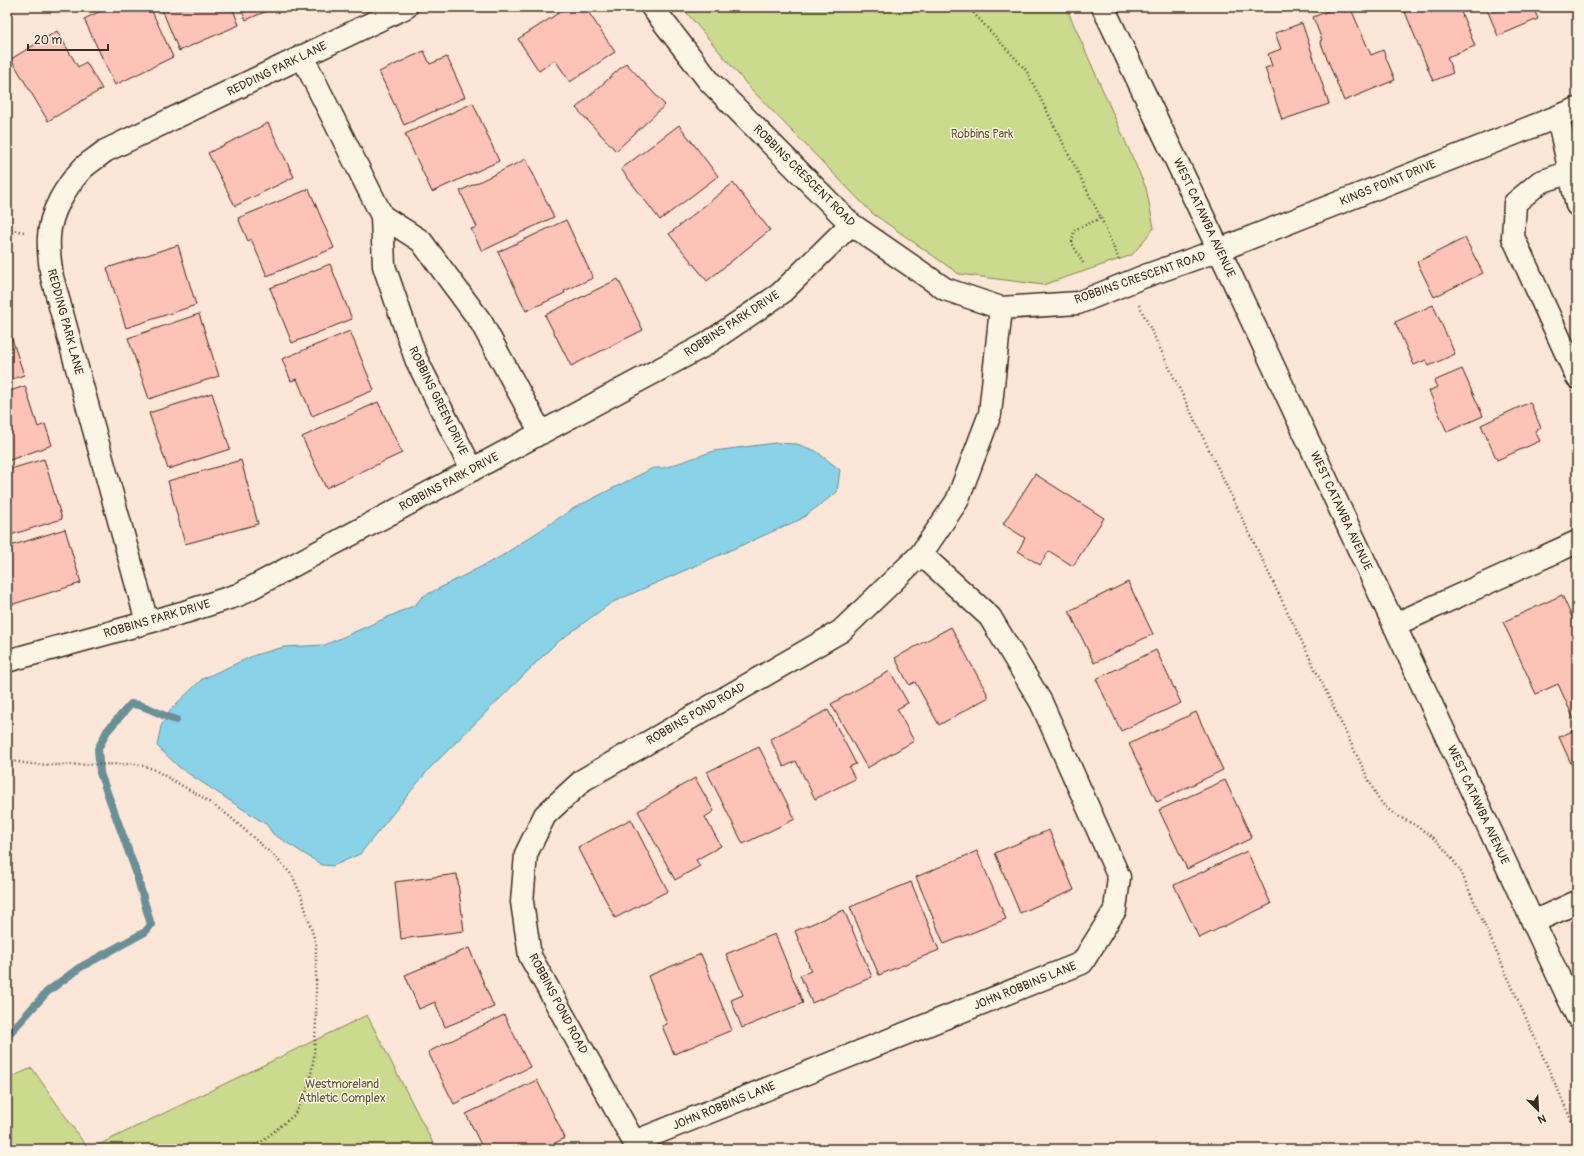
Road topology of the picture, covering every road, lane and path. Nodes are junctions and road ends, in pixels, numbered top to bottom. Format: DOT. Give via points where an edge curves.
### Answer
graph roads {
  1 [pos="406,7"];
  2 [pos="652,7"];
  3 [pos="968,7"];
  4 [pos="1103,7"];
  5 [pos="302,56"];
  6 [pos="1567,113"];
  7 [pos="1570,172"];
  8 [pos="1577,205"];
  9 [pos="382,216"];
  10 [pos="1101,218"];
  11 [pos="850,224"];
  12 [pos="1219,250"];
  13 [pos="1083,263"];
  14 [pos="1129,283"];
  15 [pos="1001,308"];
  16 [pos="1577,377"];
  17 [pos="541,433"];
  18 [pos="472,470"];
  19 [pos="1577,542"];
  20 [pos="921,554"];
  21 [pos="147,622"];
  22 [pos="1394,625"];
  23 [pos="7,661"];
  24 [pos="7,760"];
  25 [pos="1577,902"];
  26 [pos="1533,922"];
  27 [pos="1577,1016"];
  28 [pos="1577,1133"];
  29 [pos="634,1142"];
  30 [pos="248,1149"];
  1 -- 5 [label="street, REDDING PARK LANE"];
  2 -- 11 [label="street, ROBBINS CRESCENT ROAD" via="709,81"];
  3 -- 10 [label="path" via="1026,70"];
  4 -- 12 [label="street, WEST CATAWBA AVENUE"];
  5 -- 9 [label="street, ROBBINS GREEN DRIVE"];
  5 -- 21 [label="street, REDDING PARK LANE" via="105,151 83,167 66,190 54,214 49,235 52,277"];
  6 -- 7 [label="street, KINGS POINT DRIVE"];
  6 -- 12 [label="street, KINGS POINT DRIVE"];
  7 -- 8 [label="street, KINGS POINT DRIVE"];
  7 -- 16 [label="street" via="1540,182 1515,203 1513,236"];
  9 -- 17 [label="street" via="421,241 476,316"];
  9 -- 18 [label="street, ROBBINS GREEN DRIVE" via="384,266 416,359"];
  10 -- 13 [label="path" via="1074,230 1072,243"];
  10 -- 14 [label="path"];
  11 -- 15 [label="street, ROBBINS CRESCENT ROAD" via="945,289"];
  11 -- 17 [label="street, ROBBINS PARK DRIVE" via="780,294 705,345"];
  12 -- 14 [label="street, ROBBINS CRESCENT ROAD"];
  12 -- 22 [label="street, WEST CATAWBA AVENUE"];
  14 -- 15 [label="street, ROBBINS CRESCENT ROAD" via="1078,303"];
  14 -- 28 [label="path" via="1377,797 1390,813 1423,830 1442,845 1461,872"];
  15 -- 20 [label="street, ROBBINS POND ROAD" via="990,414 957,501"];
  17 -- 18 [label="street, ROBBINS PARK DRIVE"];
  18 -- 21 [label="street, ROBBINS PARK DRIVE" via="238,595"];
  19 -- 22 [label="street"];
  20 -- 29 [label="street, ROBBINS POND ROAD" via="841,631 583,780 545,815 526,854 522,902 530,956"];
  20 -- 29 [label="street, JOHN ROBBINS LANE" via="990,617 1041,702 1119,877 1115,910 1082,963"];
  21 -- 23 [label="street, ROBBINS PARK DRIVE"];
  22 -- 26 [label="street, WEST CATAWBA AVENUE"];
  24 -- 30 [label="path" via="30,764 121,763 153,769 229,816 292,875 301,894 316,944 316,1022 310,1081 303,1102 293,1116 261,1142"];
  25 -- 26 [label="street"];
  26 -- 27 [label="street, WEST CATAWBA AVENUE"];
}
